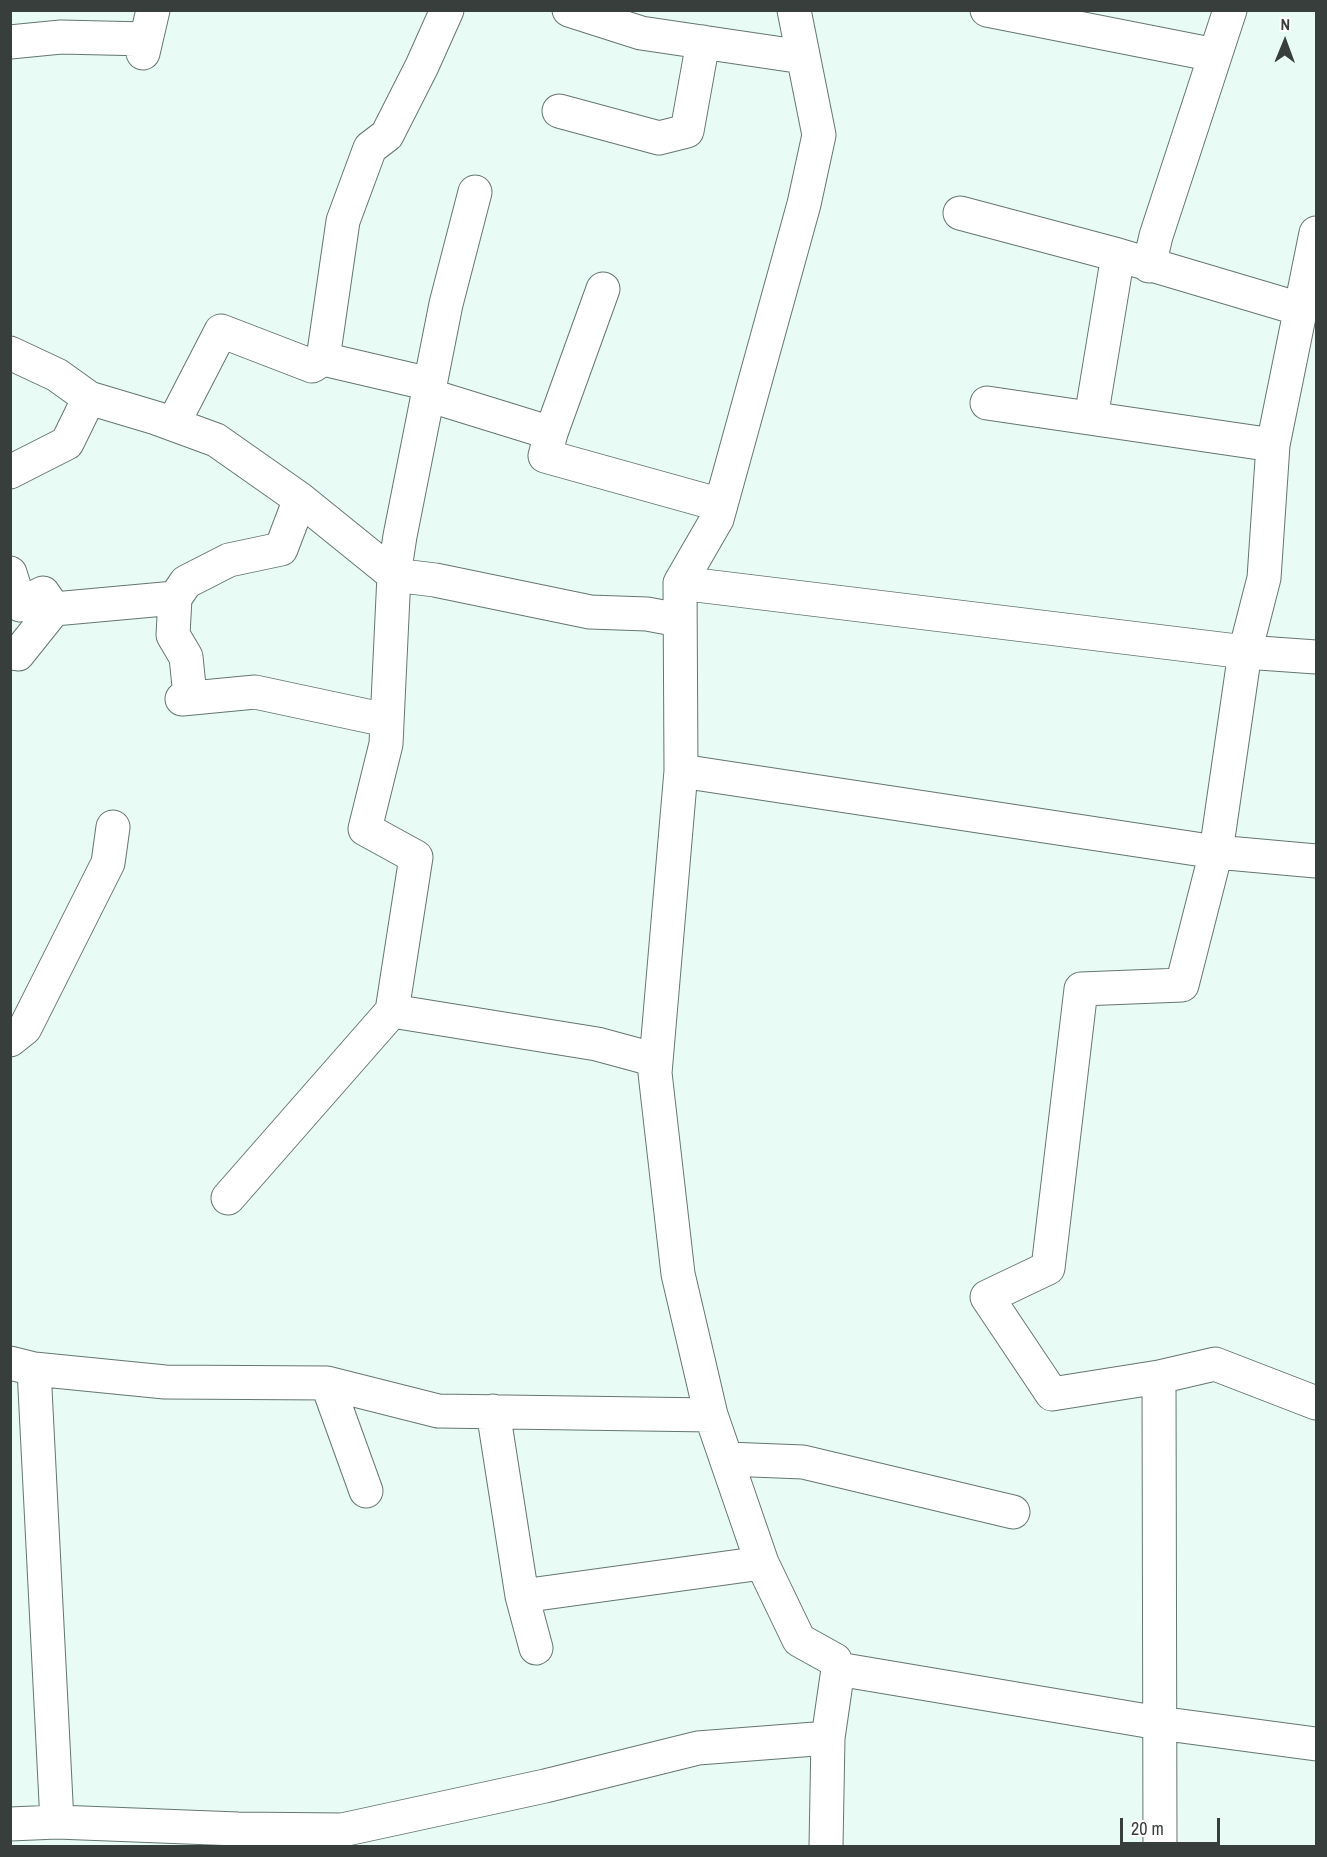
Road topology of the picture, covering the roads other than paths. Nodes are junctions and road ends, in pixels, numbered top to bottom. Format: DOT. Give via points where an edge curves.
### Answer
graph roads {
  1 [pos="447,10"];
  2 [pos="569,10"];
  3 [pos="794,10"];
  4 [pos="987,10"];
  5 [pos="1230,10"];
  6 [pos="64,24"];
  7 [pos="147,34"];
  8 [pos="10,42"];
  9 [pos="703,42"];
  10 [pos="1215,55"];
  11 [pos="803,57"];
  12 [pos="558,111"];
  13 [pos="475,192"];
  14 [pos="960,213"];
  15 [pos="1317,234"];
  16 [pos="1118,255"];
  17 [pos="1149,266"];
  18 [pos="1312,270"];
  19 [pos="603,289"];
  20 [pos="1300,309"];
  21 [pos="10,353"];
  22 [pos="323,359"];
  23 [pos="429,389"];
  24 [pos="89,398"];
  25 [pos="987,403"];
  26 [pos="1091,418"];
  27 [pos="173,424"];
  28 [pos="551,433"];
  29 [pos="1273,445"];
  30 [pos="10,472"];
  31 [pos="300,498"];
  32 [pos="721,505"];
  33 [pos="10,573"];
  34 [pos="394,575"];
  35 [pos="680,582"];
  36 [pos="175,598"];
  37 [pos="54,609"];
  38 [pos="679,620"];
  39 [pos="10,652"];
  40 [pos="1245,652"];
  41 [pos="1317,657"];
  42 [pos="386,720"];
  43 [pos="681,771"];
  44 [pos="113,827"];
  45 [pos="1216,852"];
  46 [pos="1317,861"];
  47 [pos="392,1011"];
  48 [pos="10,1040"];
  49 [pos="656,1060"];
  50 [pos="228,1198"];
  51 [pos="22,1366"];
  52 [pos="1159,1377"];
  53 [pos="327,1383"];
  54 [pos="1317,1403"];
  55 [pos="493,1411"];
  56 [pos="711,1414"];
  57 [pos="726,1459"];
  58 [pos="366,1491"];
  59 [pos="1013,1512"];
  60 [pos="762,1563"];
  61 [pos="522,1596"];
  62 [pos="537,1648"];
  63 [pos="838,1668"];
  64 [pos="1159,1724"];
  65 [pos="828,1738"];
  66 [pos="1317,1744"];
  67 [pos="57,1822"];
  68 [pos="10,1824"];
  69 [pos="826,1846"];
  70 [pos="1160,1846"];
  1 -- 22 [label="street" via="387,135 370,148 343,221"];
  2 -- 9 [label="street" via="641,33"];
  3 -- 11 [label="street"];
  4 -- 10 [label="street"];
  5 -- 10 [label="street"];
  6 -- 7 [label="street"];
  6 -- 8 [label="street"];
  9 -- 11 [label="street"];
  9 -- 12 [label="street" via="687,131 659,138"];
  10 -- 17 [label="street"];
  11 -- 32 [label="street" via="819,135 804,204"];
  13 -- 23 [label="street"];
  14 -- 16 [label="street"];
  15 -- 18 [label="street"];
  16 -- 17 [label="street"];
  16 -- 26 [label="street"];
  17 -- 20 [label="street"];
  18 -- 20 [label="street"];
  19 -- 28 [label="street"];
  20 -- 29 [label="street"];
  21 -- 24 [label="street" via="57,375"];
  22 -- 23 [label="street"];
  22 -- 27 [label="street" via="312,366 221,331"];
  23 -- 28 [label="street"];
  23 -- 34 [label="street"];
  24 -- 27 [label="street"];
  24 -- 30 [label="street" via="67,443"];
  25 -- 26 [label="street"];
  26 -- 29 [label="street"];
  27 -- 31 [label="street" via="216,440"];
  28 -- 32 [label="street" via="545,456"];
  29 -- 40 [label="street" via="1264,578"];
  31 -- 34 [label="street"];
  31 -- 36 [label="street" via="281,549 230,560 186,582"];
  32 -- 35 [label="street" via="717,519"];
  33 -- 37 [label="street" via="20,605 43,593"];
  34 -- 38 [label="street" via="590,612 647,614"];
  34 -- 42 [label="street"];
  35 -- 38 [label="street"];
  35 -- 40 [label="street"];
  36 -- 37 [label="street"];
  36 -- 42 [label="street" via="173,635 186,657 188,698 255,692"];
  37 -- 39 [label="street" via="18,654"];
  38 -- 43 [label="street"];
  40 -- 41 [label="street"];
  40 -- 45 [label="street"];
  42 -- 47 [label="street" via="386,744 364,829 416,856"];
  43 -- 45 [label="street"];
  43 -- 49 [label="street"];
  44 -- 48 [label="street" via="108,863 25,1028"];
  45 -- 46 [label="street"];
  45 -- 52 [label="street" via="1182,986 1081,989 1048,1268 987,1297 1052,1394"];
  47 -- 49 [label="street" via="597,1044"];
  47 -- 50 [label="street"];
  49 -- 56 [label="street" via="678,1274"];
  51 -- 53 [label="street" via="165,1382"];
  51 -- 67 [label="street"];
  52 -- 54 [label="street" via="1215,1364"];
  52 -- 64 [label="street"];
  53 -- 55 [label="street" via="438,1411"];
  53 -- 58 [label="street"];
  55 -- 56 [label="street"];
  55 -- 61 [label="street"];
  56 -- 57 [label="street"];
  57 -- 59 [label="street" via="803,1462"];
  57 -- 60 [label="street"];
  60 -- 61 [label="street"];
  60 -- 63 [label="street" via="799,1640 835,1660"];
  61 -- 62 [label="street"];
  63 -- 64 [label="street"];
  63 -- 65 [label="street"];
  64 -- 66 [label="street"];
  64 -- 70 [label="street"];
  65 -- 67 [label="street" via="698,1748 342,1830"];
  65 -- 69 [label="street"];
  67 -- 68 [label="street"];
}
